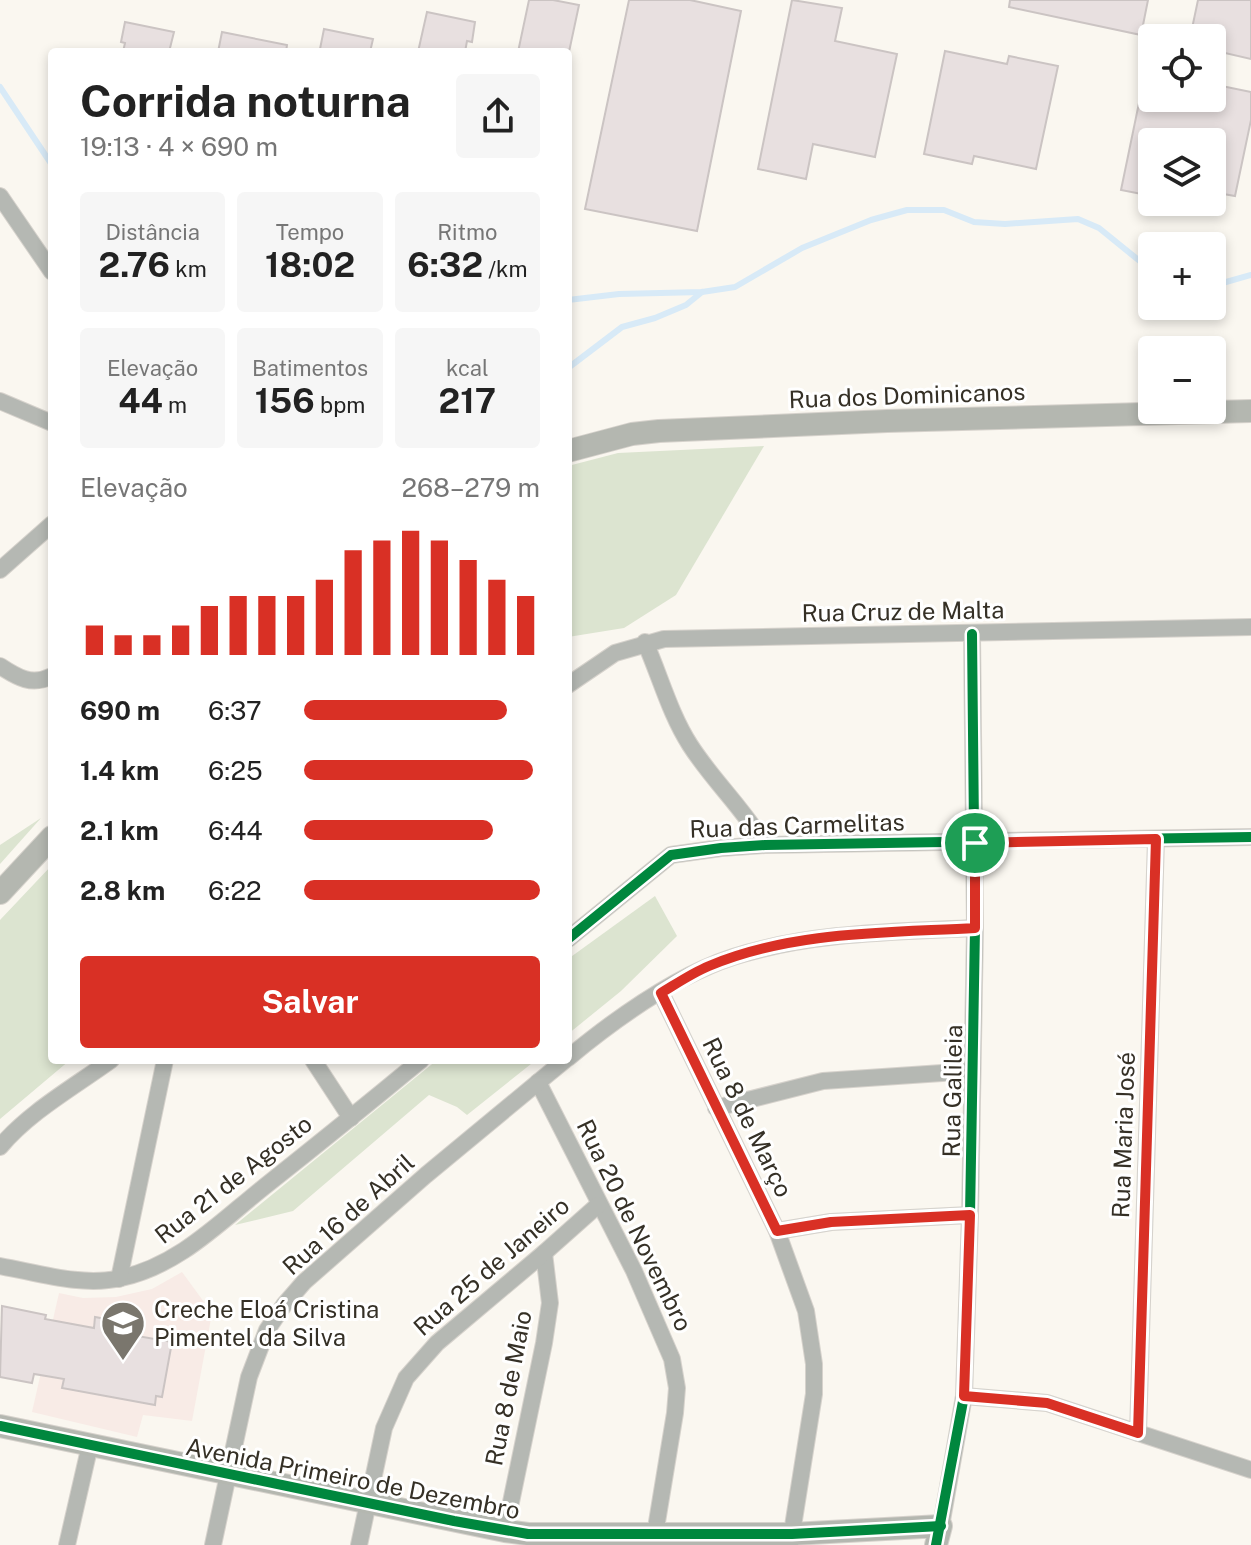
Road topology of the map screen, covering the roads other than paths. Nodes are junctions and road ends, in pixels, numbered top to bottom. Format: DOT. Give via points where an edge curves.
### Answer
graph roads {
  1 [pos="0,196"];
  2 [pos="48,266"];
  3 [pos="0,401"];
  4 [pos="1251,411"];
  5 [pos="48,421"];
  6 [pos="572,450"];
  7 [pos="48,528"];
  8 [pos="0,570"];
  9 [pos="1251,627"];
  10 [pos="972,634"];
  11 [pos="645,642"];
  12 [pos="0,666"];
  13 [pos="48,678"];
  14 [pos="572,682"];
  15 [pos="1251,837"];
  16 [pos="1156,839"];
  17 [pos="48,841"];
  18 [pos="975,843"];
  19 [pos="765,845"];
  20 [pos="0,893"];
  21 [pos="975,928"];
  22 [pos="572,936"];
  23 [pos="661,993"];
  24 [pos="572,1055"];
  25 [pos="105,1064"];
  26 [pos="164,1064"];
  27 [pos="316,1064"];
  28 [pos="416,1064"];
  29 [pos="561,1064"];
  30 [pos="972,1071"];
  31 [pos="538,1082"];
  32 [pos="716,1108"];
  33 [pos="351,1118"];
  34 [pos="0,1147"];
  35 [pos="598,1205"];
  36 [pos="970,1215"];
  37 [pos="777,1231"];
  38 [pos="544,1253"];
  39 [pos="0,1266"];
  40 [pos="119,1279"];
  41 [pos="964,1396"];
  42 [pos="0,1426"];
  43 [pos="1138,1433"];
  44 [pos="90,1445"];
  45 [pos="1251,1470"];
  46 [pos="230,1473"];
  47 [pos="368,1503"];
  48 [pos="505,1531"];
  49 [pos="655,1534"];
  50 [pos="939,1536"];
  51 [pos="791,1539"];
  52 [pos="67,1545"];
  53 [pos="213,1545"];
  54 [pos="359,1545"];
  1 -- 2 [label="street"];
  3 -- 5 [label="street"];
  4 -- 6 [label="street, Rua dos Dominicanos" via="659,431"];
  7 -- 8 [label="street"];
  9 -- 10 [label="street, Rua Cruz de Malta"];
  10 -- 11 [label="street, Rua Cruz de Malta"];
  10 -- 18 [label="street, Rua Galileia"];
  11 -- 14 [label="street, Rua Cruz de Malta" via="615,653"];
  11 -- 19 [label="street" via="690,745"];
  12 -- 13 [label="street" via="26,681"];
  15 -- 16 [label="street, Rua das Carmelitas"];
  16 -- 18 [label="street, Rua das Carmelitas"];
  16 -- 43 [label="street, Rua Maria José"];
  17 -- 20 [label="street"];
  18 -- 19 [label="street, Rua das Carmelitas"];
  18 -- 21 [label="street, Rua Galileia"];
  19 -- 22 [label="street, Rua das Carmelitas" via="671,855"];
  21 -- 23 [label="street, Rua 16 de Abril" via="847,934 770,946 705,967"];
  21 -- 30 [label="street, Rua Galileia"];
  23 -- 24 [label="street, Rua 16 de Abril" via="618,1017"];
  23 -- 32 [label="street, Rua 8 de Março"];
  25 -- 34 [label="street" via="20,1126"];
  26 -- 40 [label="street"];
  27 -- 33 [label="street"];
  28 -- 33 [label="street"];
  29 -- 31 [label="street, Rua 16 de Abril"];
  30 -- 32 [label="street" via="823,1081"];
  30 -- 36 [label="street, Rua Galileia"];
  31 -- 35 [label="street, Rua 20 de Novembro"];
  31 -- 46 [label="street, Rua 16 de Abril" via="359,1233 284,1305 256,1354"];
  32 -- 37 [label="street, Rua 8 de Março"];
  33 -- 40 [label="street, Rua 21 de Agosto" via="183,1252"];
  35 -- 38 [label="street, Rua 25 de Janeiro"];
  35 -- 49 [label="street, Rua 20 de Novembro" via="672,1359 677,1388"];
  36 -- 37 [label="street" via="831,1222"];
  36 -- 41 [label="street, Rua Galileia"];
  37 -- 51 [label="street, Rua 8 de Março" via="806,1311 814,1364 811,1421"];
  38 -- 47 [label="street, Rua 25 de Janeiro" via="437,1343 406,1378 384,1428"];
  38 -- 48 [label="street, Rua 8 de Maio" via="550,1303"];
  39 -- 40 [label="street, Rua 21 de Agosto" via="75,1280"];
  41 -- 43 [label="street" via="1047,1403"];
  41 -- 50 [label="street, Rua Galileia"];
  42 -- 44 [label="street, Avenida Primeiro de Dezembro"];
  43 -- 45 [label="street"];
  44 -- 46 [label="street, Avenida Primeiro de Dezembro"];
  44 -- 52 [label="street"];
  46 -- 47 [label="street, Avenida Primeiro de Dezembro"];
  46 -- 53 [label="street, Rua 16 de Abril"];
  47 -- 48 [label="street, Avenida Primeiro de Dezembro"];
  47 -- 54 [label="street, Rua 25 de Janeiro"];
  48 -- 49 [label="street, Avenida Primeiro de Dezembro"];
  49 -- 51 [label="street, Avenida Primeiro de Dezembro"];
  50 -- 51 [label="street, Avenida Primeiro de Dezembro"];
}
